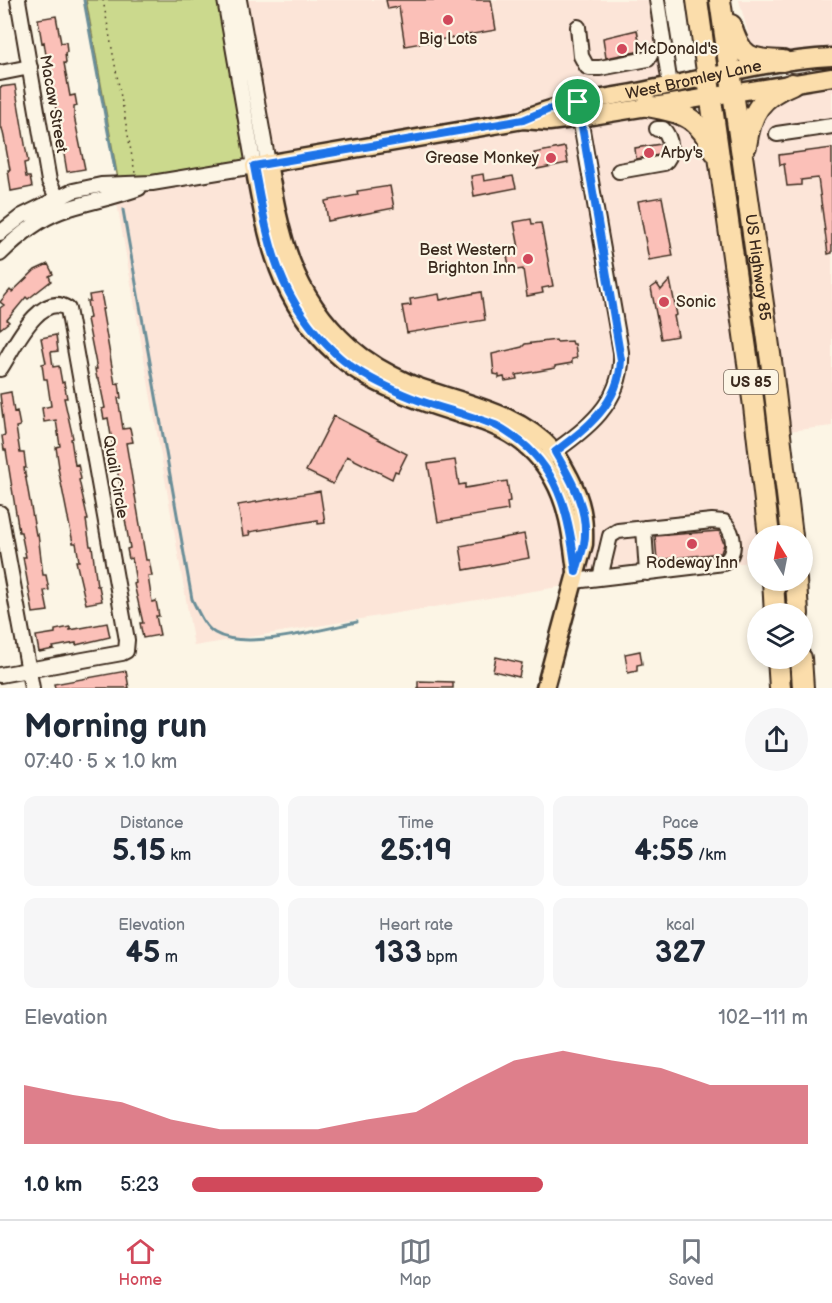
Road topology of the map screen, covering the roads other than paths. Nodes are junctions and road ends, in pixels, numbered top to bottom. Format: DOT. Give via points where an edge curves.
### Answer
graph roads {
  1 [pos="18,0"];
  2 [pos="225,0"];
  3 [pos="239,0"];
  4 [pos="657,0"];
  5 [pos="697,0"];
  6 [pos="722,0"];
  7 [pos="579,30"];
  8 [pos="651,53"];
  9 [pos="832,57"];
  10 [pos="783,61"];
  11 [pos="30,68"];
  12 [pos="730,72"];
  13 [pos="0,73"];
  14 [pos="832,77"];
  15 [pos="792,84"];
  16 [pos="670,85"];
  17 [pos="709,86"];
  18 [pos="733,93"];
  19 [pos="647,106"];
  20 [pos="579,110"];
  21 [pos="832,126"];
  22 [pos="657,129"];
  23 [pos="777,134"];
  24 [pos="261,164"];
  25 [pos="721,165"];
  26 [pos="744,169"];
  27 [pos="619,171"];
  28 [pos="60,204"];
  29 [pos="0,233"];
  30 [pos="0,254"];
  31 [pos="0,369"];
  32 [pos="548,456"];
  33 [pos="0,513"];
  34 [pos="768,525"];
  35 [pos="791,525"];
  36 [pos="644,528"];
  37 [pos="5,569"];
  38 [pos="647,573"];
  39 [pos="575,576"];
  40 [pos="600,578"];
  41 [pos="779,669"];
  42 [pos="802,669"];
  43 [pos="27,670"];
  44 [pos="0,675"];
  45 [pos="32,688"];
  46 [pos="544,688"];
  47 [pos="780,688"];
  48 [pos="803,688"];
  1 -- 11 [label="street, Macaw Street"];
  2 -- 24 [label="street"];
  3 -- 24 [label="street"];
  4 -- 16 [label="street"];
  5 -- 17 [label="highway, US Highway 85 / US 85"];
  6 -- 10 [label="highway" via="742,52 755,59"];
  6 -- 12 [label="highway, US Highway 85 / US 85"];
  7 -- 8 [label="street" via="593,68 648,59"];
  9 -- 10 [label="main road, West Bromley Lane"];
  10 -- 12 [label="main road, West Bromley Lane"];
  11 -- 13 [label="street"];
  11 -- 28 [label="street, Macaw Street" via="50,181"];
  12 -- 17 [label="main road, West Bromley Lane"];
  12 -- 18 [label="highway, US Highway 85 / US 85"];
  14 -- 15 [label="main road, West Bromley Lane"];
  15 -- 18 [label="main road, West Bromley Lane"];
  15 -- 26 [label="highway" via="767,98 754,113"];
  16 -- 17 [label="main road, West Bromley Lane"];
  16 -- 20 [label="main road, West Bromley Lane"];
  17 -- 18 [label="main road, West Bromley Lane"];
  17 -- 19 [label="main road, West Bromley Lane"];
  17 -- 25 [label="highway, US Highway 85 / US 85"];
  18 -- 26 [label="highway, US Highway 85 / US 85"];
  19 -- 20 [label="main road, West Bromley Lane"];
  19 -- 25 [label="highway" via="681,113 696,122"];
  20 -- 24 [label="main road, West Bromley Lane" via="549,122 523,120"];
  20 -- 32 [label="street" via="621,369 600,414 585,430"];
  21 -- 23 [label="street"];
  22 -- 27 [label="street" via="667,133 671,153 668,160"];
  24 -- 28 [label="street, West Bromley Lane" via="152,183 116,196"];
  24 -- 32 [label="main road" via="295,272 309,299 351,348 432,398 497,426"];
  25 -- 34 [label="highway, US Highway 85 / US 85"];
  26 -- 35 [label="highway, US Highway 85 / US 85"];
  28 -- 29 [label="street, West Bromley Lane" via="22,216"];
  28 -- 30 [label="street, West Bromley Lane"];
  31 -- 43 [label="street, Quail Circle" via="29,323 64,299 70,313 127,647 122,653"];
  32 -- 39 [label="main road" via="575,488 585,521 584,544"];
  33 -- 37 [label="street"];
  36 -- 38 [label="street"];
  36 -- 38 [label="street" via="724,522 734,550 723,563"];
  36 -- 40 [label="street" via="618,531 610,536"];
  37 -- 43 [label="street"];
  38 -- 40 [label="street"];
  39 -- 40 [label="street"];
  39 -- 46 [label="main road"];
  41 -- 47 [label="highway"];
  42 -- 48 [label="highway"];
  43 -- 44 [label="street, Quail Circle"];
  43 -- 45 [label="street"];
}
